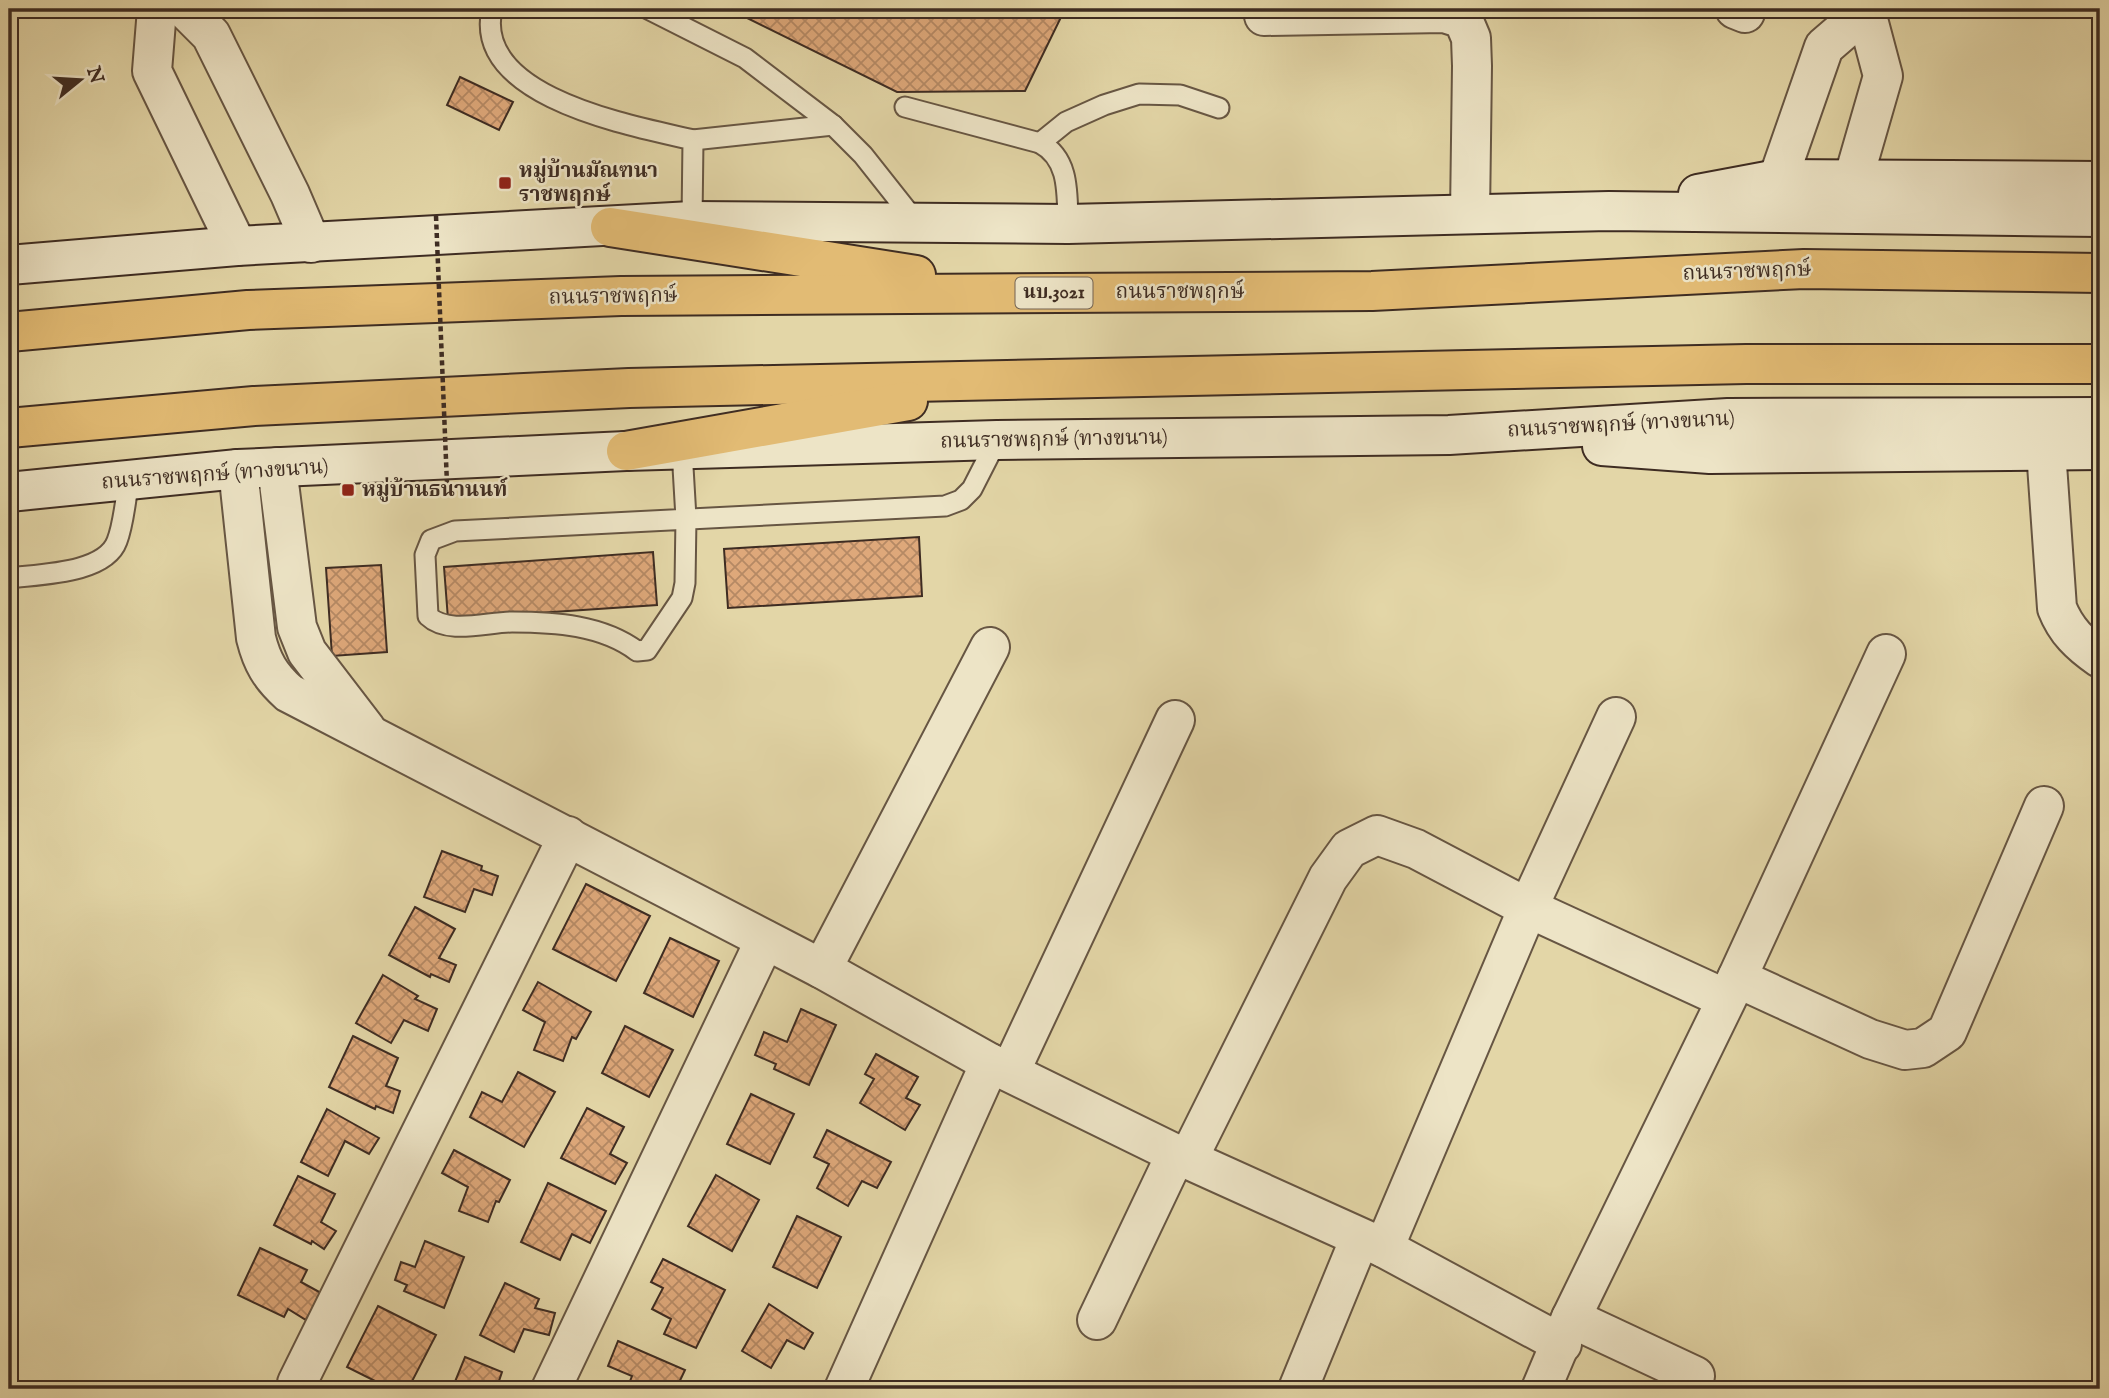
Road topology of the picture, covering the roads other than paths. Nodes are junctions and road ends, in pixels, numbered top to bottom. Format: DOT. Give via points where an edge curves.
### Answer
graph roads {
  1 [pos="157,9"];
  2 [pos="185,9"];
  3 [pos="492,9"];
  4 [pos="648,9"];
  5 [pos="1867,10"];
  6 [pos="1264,16"];
  7 [pos="905,107"];
  8 [pos="1219,108"];
  9 [pos="833,125"];
  10 [pos="693,140"];
  11 [pos="1040,143"];
  12 [pos="1778,179"];
  13 [pos="1853,180"];
  14 [pos="2100,181"];
  15 [pos="1609,211"];
  16 [pos="1470,214"];
  17 [pos="2100,217"];
  18 [pos="692,221"];
  19 [pos="915,222"];
  20 [pos="1068,224"];
  21 [pos="610,226"];
  22 [pos="311,243"];
  23 [pos="237,246"];
  24 [pos="9,265"];
  25 [pos="2100,273"];
  26 [pos="1026,293"];
  27 [pos="9,332"];
  28 [pos="2100,364"];
  29 [pos="1027,379"];
  30 [pos="2100,417"];
  31 [pos="9,428"];
  32 [pos="1449,435"];
  33 [pos="996,440"];
  34 [pos="682,450"];
  35 [pos="2046,450"];
  36 [pos="2100,450"];
  37 [pos="626,452"];
  38 [pos="277,467"];
  39 [pos="238,469"];
  40 [pos="129,482"];
  41 [pos="9,492"];
  42 [pos="686,518"];
  43 [pos="9,578"];
  44 [pos="990,647"];
  45 [pos="1886,654"];
  46 [pos="2100,658"];
  47 [pos="1616,717"];
  48 [pos="1175,720"];
  49 [pos="369,733"];
  50 [pos="2044,806"];
  51 [pos="568,836"];
  52 [pos="1528,908"];
  53 [pos="765,940"];
  54 [pos="822,969"];
  55 [pos="1731,988"];
  56 [pos="1000,1068"];
  57 [pos="1182,1157"];
  58 [pos="1372,1243"];
  59 [pos="1097,1320"];
  60 [pos="1567,1331"];
  61 [pos="1695,1376"];
  62 [pos="297,1383"];
  63 [pos="551,1389"];
  64 [pos="844,1389"];
  65 [pos="1298,1389"];
  66 [pos="1541,1389"];
  1 -- 23 [label="street" via="152,71"];
  2 -- 22 [label="street" via="211,35"];
  3 -- 10 [label="lane" via="496,47 509,68 531,86 620,123"];
  4 -- 9 [label="lane" via="745,58"];
  5 -- 12 [label="street" via="1824,47"];
  5 -- 13 [label="street" via="1884,76"];
  6 -- 16 [label="street" via="1444,13 1463,19 1471,38"];
  7 -- 11 [label="lane"];
  8 -- 11 [label="lane" via="1180,95 1139,94 1066,122"];
  9 -- 10 [label="lane"];
  9 -- 19 [label="lane" via="863,155"];
  10 -- 18 [label="lane"];
  11 -- 20 [label="lane" via="1052,149 1065,175"];
  12 -- 13 [label="street"];
  12 -- 15 [label="street"];
  13 -- 14 [label="street"];
  15 -- 16 [label="street"];
  15 -- 17 [label="street"];
  16 -- 20 [label="street"];
  18 -- 19 [label="street"];
  18 -- 21 [label="street"];
  19 -- 20 [label="street"];
  21 -- 22 [label="street"];
  21 -- 26 [label="main road"];
  22 -- 23 [label="street"];
  23 -- 24 [label="street"];
  25 -- 26 [label="main road, ถนนราชพฤกษ์ / นบ.3021" via="1804,269 1372,291"];
  26 -- 27 [label="main road, ถนนราชพฤกษ์ / นบ.3021" via="621,296 248,310"];
  28 -- 29 [label="main road" via="1746,363"];
  29 -- 31 [label="main road" via="629,388 254,405"];
  29 -- 37 [label="main road"];
  30 -- 32 [label="street, ถนนราชพฤกษ์ (ทางขนาน)" via="1728,418"];
  32 -- 33 [label="street, ถนนราชพฤกษ์ (ทางขนาน)"];
  32 -- 35 [label="street" via="1710,454"];
  33 -- 34 [label="street, ถนนราชพฤกษ์ (ทางขนาน)"];
  33 -- 42 [label="lane" via="972,489 945,506"];
  34 -- 37 [label="street, ถนนราชพฤกษ์ (ทางขนาน)"];
  34 -- 42 [label="lane"];
  35 -- 36 [label="street"];
  35 -- 46 [label="street" via="2057,608 2064,625"];
  37 -- 38 [label="street, ถนนราชพฤกษ์ (ทางขนาน)"];
  38 -- 39 [label="street, ถนนราชพฤกษ์ (ทางขนาน)"];
  38 -- 49 [label="street" via="297,626 307,652"];
  39 -- 40 [label="street, ถนนราชพฤกษ์ (ทางขนาน)"];
  39 -- 49 [label="street" via="261,659 272,678 289,692"];
  40 -- 41 [label="street, ถนนราชพฤกษ์ (ทางขนาน)"];
  40 -- 43 [label="lane" via="117,542 107,556 71,571"];
  42 -- 42 [label="lane" via="682,598 647,650 637,651 589,629 559,624 441,625 428,616 425,555 430,540 444,534"];
  44 -- 54 [label="street"];
  45 -- 55 [label="street"];
  47 -- 52 [label="street"];
  48 -- 56 [label="street"];
  49 -- 51 [label="street"];
  50 -- 55 [label="street" via="1947,1032 1923,1048 1905,1050"];
  51 -- 53 [label="street"];
  51 -- 62 [label="street"];
  52 -- 55 [label="street"];
  52 -- 57 [label="street" via="1416,849 1377,835 1349,849 1328,878"];
  52 -- 58 [label="street"];
  53 -- 54 [label="street"];
  53 -- 63 [label="street"];
  54 -- 56 [label="street"];
  55 -- 60 [label="street"];
  56 -- 57 [label="street"];
  56 -- 64 [label="street"];
  57 -- 58 [label="street"];
  57 -- 59 [label="street"];
  58 -- 60 [label="street"];
  58 -- 65 [label="street"];
  60 -- 61 [label="street"];
  60 -- 66 [label="street"];
}
